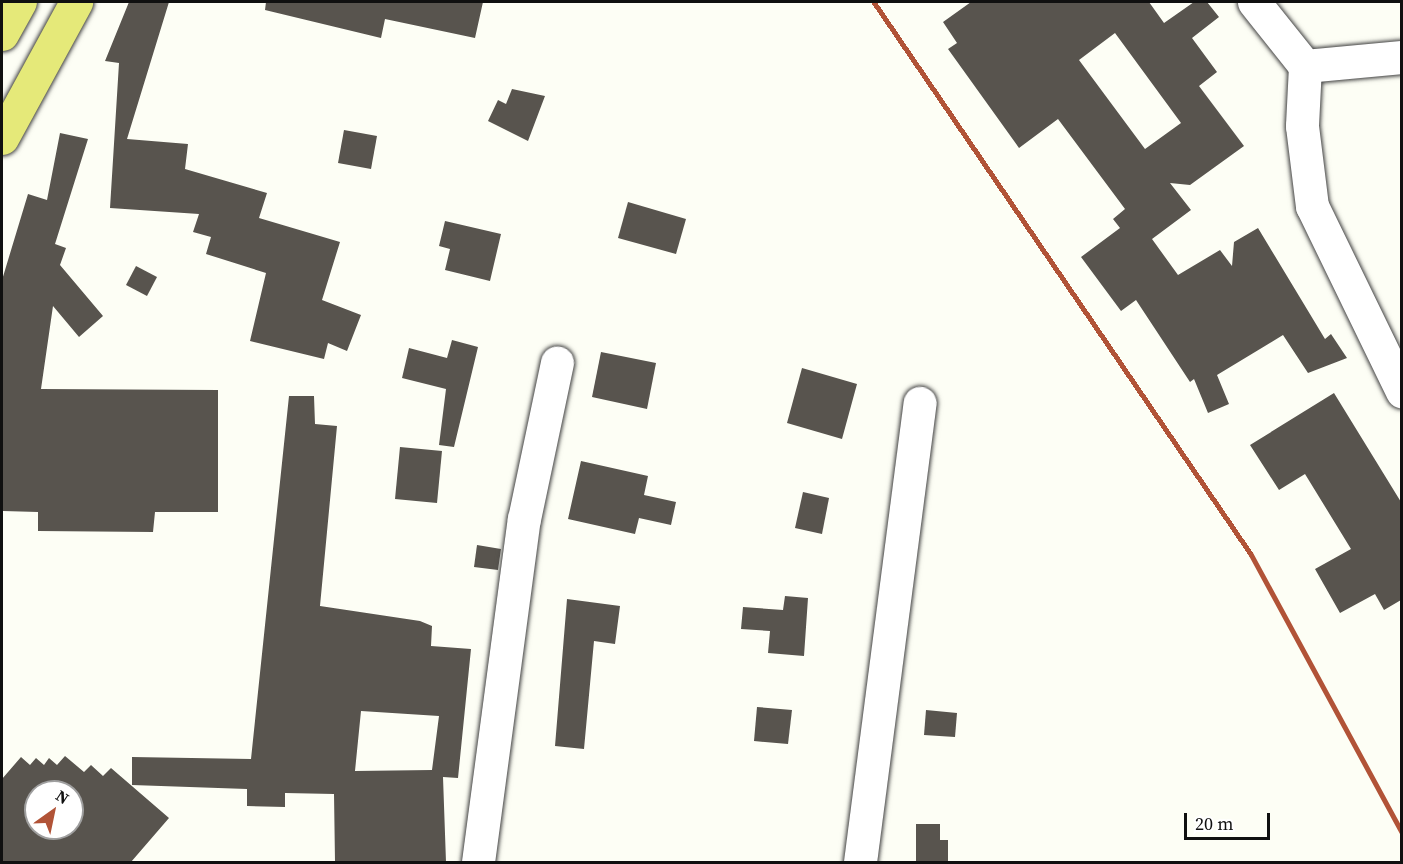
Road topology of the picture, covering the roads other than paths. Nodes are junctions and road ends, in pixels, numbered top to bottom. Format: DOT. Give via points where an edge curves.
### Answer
graph roads {
  1 [pos="20,2"];
  2 [pos="76,2"];
  3 [pos="1254,2"];
  4 [pos="2,34"];
  5 [pos="1401,57"];
  6 [pos="1305,66"];
  7 [pos="2,138"];
  8 [pos="557,362"];
  9 [pos="1401,391"];
  10 [pos="920,403"];
  11 [pos="478,862"];
  12 [pos="860,862"];
  1 -- 4 [label="main road"];
  2 -- 7 [label="main road"];
  3 -- 6 [label="street"];
  5 -- 6 [label="street"];
  6 -- 9 [label="street" via="1302,126 1312,206"];
  8 -- 11 [label="street" via="524,519"];
  10 -- 12 [label="street"];
}
